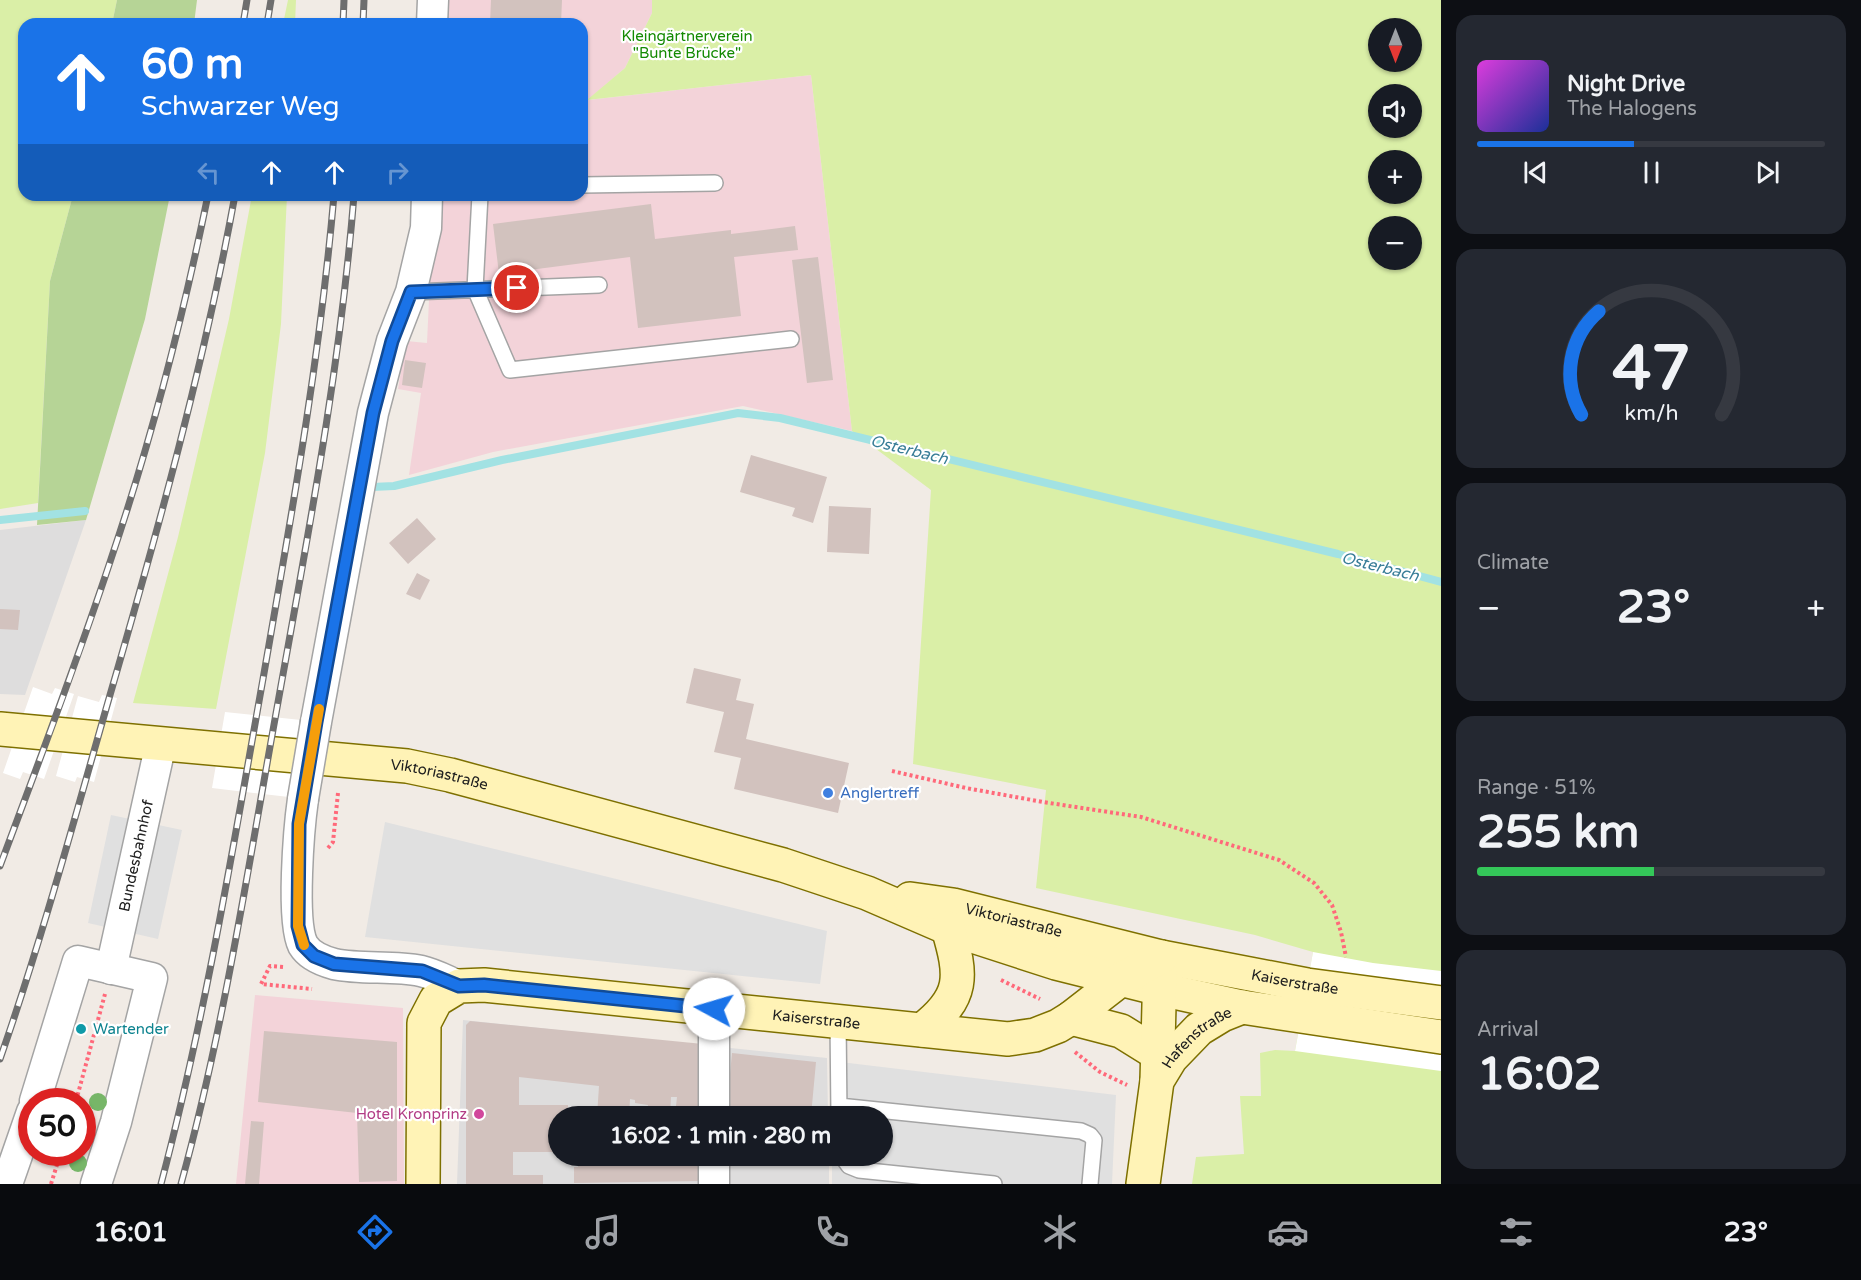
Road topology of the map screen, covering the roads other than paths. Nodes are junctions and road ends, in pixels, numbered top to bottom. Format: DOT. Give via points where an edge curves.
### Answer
graph roads {
  1 [pos="433,0"];
  2 [pos="432,18"];
  3 [pos="715,183"];
  4 [pos="588,185"];
  5 [pos="427,201"];
  6 [pos="480,201"];
  7 [pos="599,285"];
  8 [pos="475,289"];
  9 [pos="411,292"];
  10 [pos="791,339"];
  11 [pos="0,729"];
  12 [pos="161,743"];
  13 [pos="867,893"];
  14 [pos="948,928"];
  15 [pos="1161,957"];
  16 [pos="111,969"];
  17 [pos="1120,980"];
  18 [pos="459,986"];
  19 [pos="1160,989"];
  20 [pos="1441,1003"];
  21 [pos="1242,1007"];
  22 [pos="714,1009"];
  23 [pos="838,1020"];
  24 [pos="922,1030"];
  25 [pos="1072,1034"];
  26 [pos="1441,1037"];
  27 [pos="1149,1074"];
  28 [pos="39,1088"];
  29 [pos="714,1106"];
  30 [pos="839,1106"];
  31 [pos="893,1115"];
  32 [pos="18,1152"];
  33 [pos="714,1166"];
  34 [pos="849,1166"];
  35 [pos="7,1184"];
  36 [pos="96,1184"];
  37 [pos="423,1184"];
  38 [pos="714,1184"];
  39 [pos="994,1184"];
  40 [pos="1090,1184"];
  41 [pos="1143,1184"];
  1 -- 2 [label="street"];
  3 -- 4 [label="lane"];
  5 -- 9 [label="street" via="426,228"];
  6 -- 8 [label="lane"];
  7 -- 8 [label="lane"];
  8 -- 9 [label="lane"];
  8 -- 10 [label="lane" via="510,370"];
  9 -- 18 [label="street, bridge" via="392,341 373,413 316,722 299,824 298,926 303,945 314,956 334,964 422,971"];
  11 -- 12 [label="main road, Viktoriastraße"];
  12 -- 13 [label="main road, Viktoriastraße" via="407,766 450,775 730,849"];
  12 -- 16 [label="street, Bundesbahnhof"];
  13 -- 14 [label="main road, Viktoriastraße"];
  13 -- 15 [label="main road, Viktoriastraße" via="953,905"];
  14 -- 17 [label="main road, Viktoriastraße"];
  14 -- 24 [label="main road" via="957,959 958,984 942,1013"];
  15 -- 17 [label="main road, Kaiserstraße"];
  15 -- 19 [label="main road"];
  15 -- 20 [label="main road, Kaiserstraße" via="1307,985"];
  16 -- 28 [label="street" via="78,961"];
  16 -- 36 [label="street" via="152,978 116,1122"];
  17 -- 19 [label="main road"];
  17 -- 25 [label="main road, Kaiserstraße"];
  18 -- 22 [label="main road, Kaiserstraße" via="484,985"];
  18 -- 37 [label="main road" via="436,1000 424,1023"];
  19 -- 21 [label="main road"];
  19 -- 27 [label="main road"];
  21 -- 26 [label="main road"];
  21 -- 27 [label="main road, Hafenstraße" via="1199,1029"];
  22 -- 23 [label="main road, Kaiserstraße"];
  22 -- 29 [label="street"];
  23 -- 24 [label="main road, Kaiserstraße"];
  23 -- 30 [label="lane"];
  24 -- 25 [label="main road, Kaiserstraße" via="1008,1039"];
  25 -- 27 [label="main road" via="1120,1031 1137,1039"];
  27 -- 41 [label="main road, Hafenstraße"];
  31 -- 40 [label="lane" via="1081,1131 1094,1140"];
  32 -- 35 [label="street"];
  33 -- 38 [label="street"];
  34 -- 39 [label="lane"];
}
